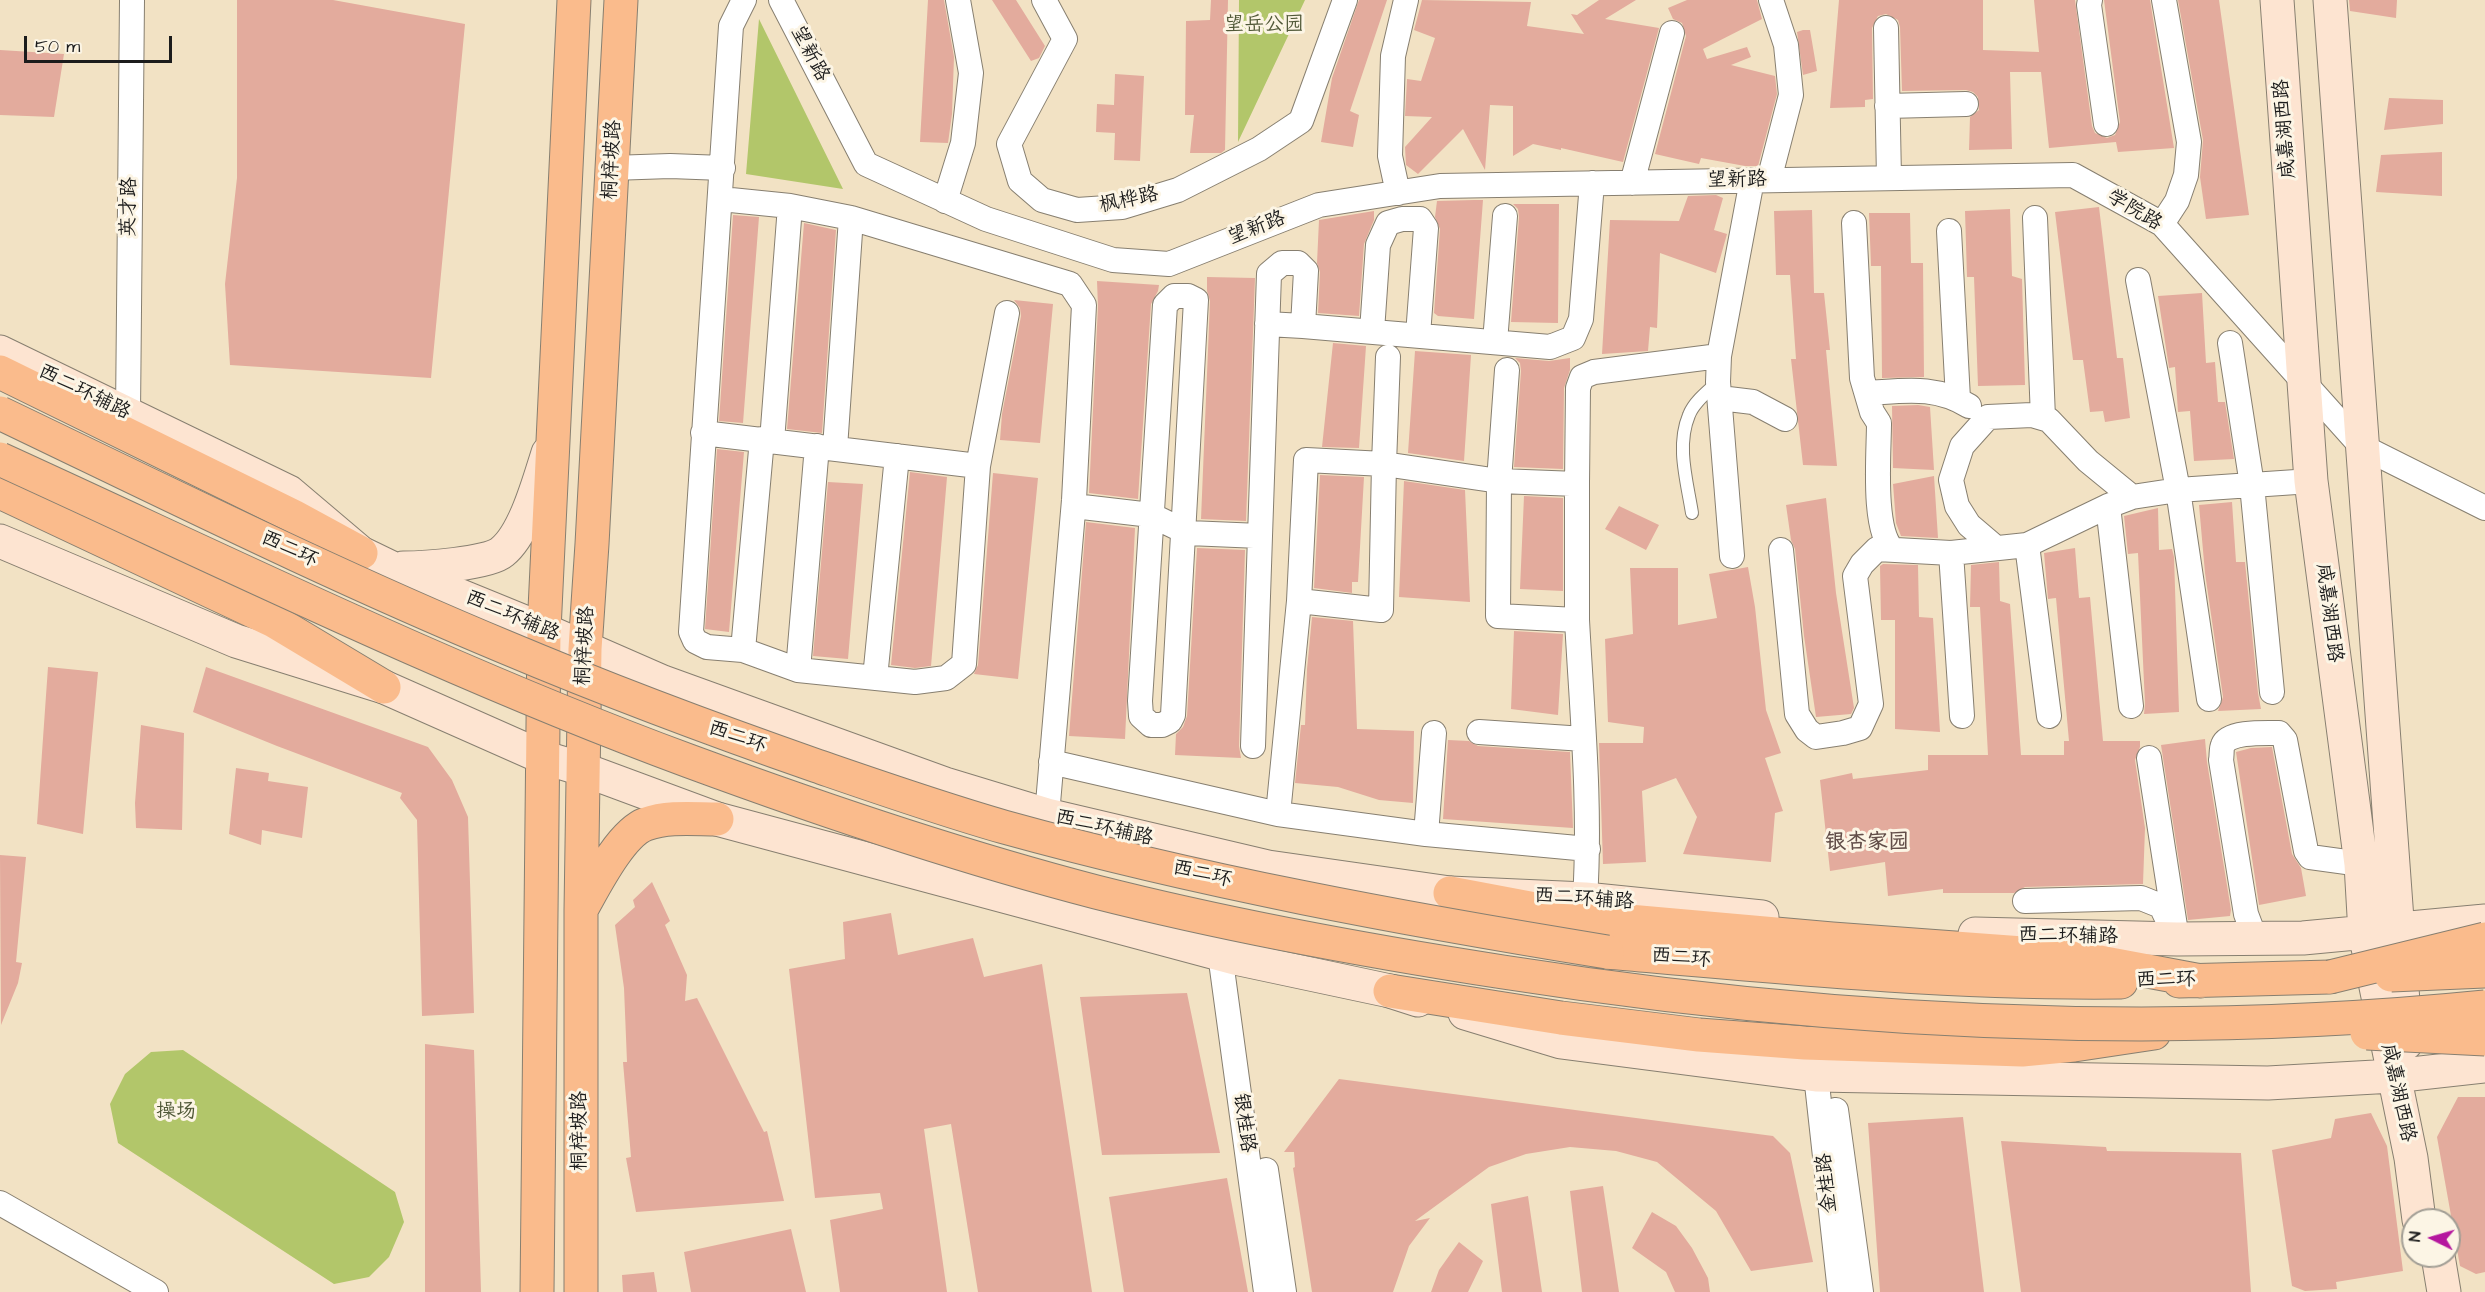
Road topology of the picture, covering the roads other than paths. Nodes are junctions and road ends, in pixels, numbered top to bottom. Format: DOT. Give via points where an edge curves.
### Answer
graph roads {
  1 [pos="132,0"];
  2 [pos="574,0"];
  3 [pos="621,0"];
  4 [pos="744,0"];
  5 [pos="781,0"];
  6 [pos="958,0"];
  7 [pos="1044,0"];
  8 [pos="1345,0"];
  9 [pos="1406,0"];
  10 [pos="1771,0"];
  11 [pos="2090,0"];
  12 [pos="2164,0"];
  13 [pos="2277,0"];
  14 [pos="2330,0"];
  15 [pos="1886,28"];
  16 [pos="1672,33"];
  17 [pos="1965,104"];
  18 [pos="1887,106"];
  19 [pos="2106,124"];
  20 [pos="612,168"];
  21 [pos="723,168"];
  22 [pos="1852,178"];
  23 [pos="1889,178"];
  24 [pos="1761,180"];
  25 [pos="1592,183"];
  26 [pos="1632,183"];
  27 [pos="1398,193"];
  28 [pos="721,199"];
  29 [pos="945,201"];
  30 [pos="790,206"];
  31 [pos="1505,216"];
  32 [pos="851,218"];
  33 [pos="2035,218"];
  34 [pos="1854,223"];
  35 [pos="2162,224"];
  36 [pos="1949,231"];
  37 [pos="2139,280"];
  38 [pos="1007,313"];
  39 [pos="1266,324"];
  40 [pos="1303,326"];
  41 [pos="1372,331"];
  42 [pos="1418,335"];
  43 [pos="1495,342"];
  44 [pos="2230,344"];
  45 [pos="0,352"];
  46 [pos="1719,356"];
  47 [pos="1388,357"];
  48 [pos="1507,370"];
  49 [pos="0,372"];
  50 [pos="2304,383"];
  51 [pos="1719,390"];
  52 [pos="1867,393"];
  53 [pos="1958,399"];
  54 [pos="0,413"];
  55 [pos="128,414"];
  56 [pos="1988,417"];
  57 [pos="2043,418"];
  58 [pos="1785,419"];
  59 [pos="703,433"];
  60 [pos="554,437"];
  61 [pos="767,440"];
  62 [pos="2361,446"];
  63 [pos="826,447"];
  64 [pos="897,456"];
  65 [pos="0,459"];
  66 [pos="1384,464"];
  67 [pos="978,466"];
  68 [pos="1500,481"];
  69 [pos="2311,481"];
  70 [pos="1576,484"];
  71 [pos="2252,485"];
  72 [pos="2178,490"];
  73 [pos="0,492"];
  74 [pos="2132,497"];
  75 [pos="1074,506"];
  76 [pos="2108,506"];
  77 [pos="2485,508"];
  78 [pos="1692,513"];
  79 [pos="1151,516"];
  80 [pos="1184,531"];
  81 [pos="1260,536"];
  82 [pos="0,541"];
  83 [pos="2027,544"];
  84 [pos="1996,548"];
  85 [pos="1781,550"];
  86 [pos="1893,550"];
  87 [pos="361,553"];
  88 [pos="1951,553"];
  89 [pos="1732,556"];
  90 [pos="392,568"];
  91 [pos="1299,601"];
  92 [pos="1577,620"];
  93 [pos="544,630"];
  94 [pos="585,649"];
  95 [pos="743,650"];
  96 [pos="798,670"];
  97 [pos="875,678"];
  98 [pos="384,687"];
  99 [pos="2272,692"];
  100 [pos="2209,699"];
  101 [pos="2131,706"];
  102 [pos="1962,716"];
  103 [pos="2049,716"];
  104 [pos="1479,732"];
  105 [pos="1434,733"];
  106 [pos="1584,739"];
  107 [pos="1253,746"];
  108 [pos="542,757"];
  109 [pos="2149,758"];
  110 [pos="1052,762"];
  111 [pos="582,769"];
  112 [pos="1278,814"];
  113 [pos="1047,815"];
  114 [pos="717,819"];
  115 [pos="1426,834"];
  116 [pos="1588,849"];
  117 [pos="2361,864"];
  118 [pos="1450,893"];
  119 [pos="2025,901"];
  120 [pos="1578,907"];
  121 [pos="581,910"];
  122 [pos="2485,921"];
  123 [pos="2397,929"];
  124 [pos="2365,933"];
  125 [pos="2255,938"];
  126 [pos="2177,939"];
  127 [pos="2485,939"];
  128 [pos="1228,956"];
  129 [pos="2485,971"];
  130 [pos="2330,977"];
  131 [pos="2200,981"];
  132 [pos="1390,991"];
  133 [pos="2485,1007"];
  134 [pos="2202,1023"];
  135 [pos="2297,1023"];
  136 [pos="2485,1039"];
  137 [pos="2485,1066"];
  138 [pos="1823,1075"];
  139 [pos="2401,1076"];
  140 [pos="0,1203"];
  141 [pos="2418,1208"];
  142 [pos="2429,1208"];
  143 [pos="2426,1268"];
  144 [pos="2440,1268"];
  145 [pos="156,1292"];
  146 [pos="537,1292"];
  147 [pos="581,1292"];
  148 [pos="1266,1292"];
  149 [pos="1284,1292"];
  150 [pos="1840,1292"];
  151 [pos="1861,1292"];
  152 [pos="2429,1292"];
  153 [pos="2444,1292"];
  1 -- 55 [label="street, 英才路"];
  2 -- 60 [label="main road, 桐梓坡路"];
  3 -- 20 [label="main road, 桐梓坡路"];
  4 -- 21 [label="street" via="731,26"];
  5 -- 29 [label="street, 望新路" via="866,164"];
  6 -- 29 [label="street" via="971,73 963,143"];
  7 -- 8 [label="street, 枫桦路" via="1065,39 1009,144 1020,181 1042,200 1077,210 1122,207 1179,190 1259,149 1300,121"];
  9 -- 27 [label="street" via="1393,56 1390,156"];
  10 -- 24 [label="street" via="1786,45 1791,95"];
  11 -- 19 [label="street"];
  12 -- 35 [label="street" via="2189,142 2186,175"];
  13 -- 50 [label="street, 咸嘉湖西路"];
  14 -- 62 [label="street, 咸嘉湖西路"];
  15 -- 18 [label="street"];
  16 -- 26 [label="street"];
  17 -- 18 [label="street"];
  18 -- 23 [label="street"];
  20 -- 21 [label="street"];
  20 -- 94 [label="main road, 桐梓坡路"];
  21 -- 28 [label="street"];
  22 -- 23 [label="street, 学院路"];
  22 -- 24 [label="street, 望新路"];
  23 -- 35 [label="street, 学院路" via="2073,175"];
  24 -- 26 [label="street, 望新路"];
  24 -- 46 [label="street"];
  25 -- 26 [label="street, 望新路"];
  25 -- 27 [label="street, 望新路" via="1440,186"];
  25 -- 43 [label="street" via="1581,319 1573,338 1550,347"];
  27 -- 29 [label="street, 望新路" via="1319,205 1169,264 1113,260 986,219"];
  28 -- 30 [label="street"];
  28 -- 59 [label="street"];
  30 -- 32 [label="street"];
  30 -- 61 [label="street"];
  31 -- 43 [label="street"];
  32 -- 63 [label="street"];
  32 -- 75 [label="street" via="1070,284 1084,305"];
  33 -- 57 [label="street"];
  34 -- 52 [label="street" via="1862,378"];
  35 -- 50 [label="street, 学院路"];
  36 -- 53 [label="street"];
  37 -- 72 [label="street"];
  38 -- 67 [label="street"];
  39 -- 40 [label="street"];
  39 -- 40 [label="street" via="1269,274 1282,263 1298,263 1306,271"];
  39 -- 81 [label="street"];
  40 -- 41 [label="street"];
  41 -- 42 [label="street"];
  41 -- 42 [label="street" via="1378,244 1388,223 1420,219 1426,228"];
  42 -- 43 [label="street"];
  44 -- 71 [label="street"];
  45 -- 55 [label="street, 西二环辅路"];
  46 -- 51 [label="street"];
  46 -- 70 [label="street" via="1594,372 1582,377 1578,388"];
  47 -- 66 [label="street"];
  48 -- 68 [label="street"];
  49 -- 87 [label="main road"];
  50 -- 62 [label="street, 学院路"];
  50 -- 69 [label="street, 咸嘉湖西路"];
  51 -- 58 [label="street" via="1754,402"];
  51 -- 78 [label="lane" via="1704,394 1689,414 1682,450"];
  51 -- 89 [label="street"];
  52 -- 53 [label="street" via="1925,390"];
  52 -- 86 [label="street" via="1879,423 1880,524"];
  53 -- 56 [label="street"];
  54 -- 131 [label="main road, 西二环, bridge" via="501,646 704,727 1002,826 1371,912 1607,952 1968,981"];
  55 -- 87 [label="street, 西二环辅路" via="289,492"];
  56 -- 57 [label="street"];
  56 -- 84 [label="street" via="1962,446 1951,480 1957,506 1969,525"];
  57 -- 74 [label="street"];
  59 -- 61 [label="street"];
  59 -- 95 [label="street" via="691,632 695,641 707,647"];
  60 -- 90 [label="street" via="524,523 502,553 437,567"];
  60 -- 93 [label="main road, 桐梓坡路"];
  61 -- 63 [label="street"];
  61 -- 95 [label="street"];
  62 -- 77 [label="street"];
  62 -- 123 [label="street, 咸嘉湖西路"];
  63 -- 64 [label="street"];
  63 -- 96 [label="street"];
  64 -- 67 [label="street"];
  64 -- 97 [label="street"];
  65 -- 134 [label="main road, 西二环, bridge" via="441,661 575,717 835,812 1098,892 1383,953 1694,999 1957,1021"];
  66 -- 68 [label="street"];
  66 -- 91 [label="street" via="1306,460"];
  66 -- 91 [label="street" via="1382,610"];
  67 -- 97 [label="street" via="964,664 946,678 915,682"];
  68 -- 70 [label="street"];
  68 -- 92 [label="street" via="1498,616"];
  69 -- 71 [label="street"];
  69 -- 117 [label="street, 咸嘉湖西路"];
  70 -- 92 [label="street"];
  71 -- 72 [label="street"];
  71 -- 99 [label="street"];
  72 -- 74 [label="street"];
  72 -- 100 [label="street"];
  73 -- 98 [label="main road" via="274,621"];
  74 -- 76 [label="street"];
  75 -- 79 [label="street"];
  75 -- 110 [label="street"];
  76 -- 83 [label="street"];
  76 -- 101 [label="street"];
  79 -- 80 [label="street"];
  79 -- 80 [label="street" via="1140,701 1142,716 1151,725 1162,725 1173,715"];
  79 -- 80 [label="street" via="1165,305 1174,296 1188,296 1196,300"];
  80 -- 81 [label="street"];
  81 -- 107 [label="street"];
  82 -- 98 [label="street" via="236,641"];
  83 -- 84 [label="street"];
  83 -- 103 [label="street"];
  84 -- 88 [label="street"];
  85 -- 86 [label="street" via="1797,714 1816,737 1860,728 1871,704 1855,576 1877,549"];
  86 -- 88 [label="street"];
  87 -- 90 [label="street, 西二环辅路"];
  88 -- 102 [label="street"];
  90 -- 93 [label="street, 西二环辅路"];
  91 -- 112 [label="street"];
  92 -- 106 [label="street"];
  93 -- 94 [label="street, 西二环辅路"];
  93 -- 108 [label="main road, 桐梓坡路"];
  94 -- 111 [label="main road, 桐梓坡路"];
  94 -- 113 [label="street, 西二环辅路" via="663,682 945,784"];
  95 -- 96 [label="street"];
  96 -- 97 [label="street"];
  98 -- 108 [label="street"];
  104 -- 106 [label="street"];
  105 -- 115 [label="street"];
  106 -- 116 [label="street"];
  108 -- 111 [label="street"];
  108 -- 146 [label="main road, 桐梓坡路"];
  109 -- 126 [label="street"];
  110 -- 112 [label="street"];
  110 -- 113 [label="street"];
  111 -- 114 [label="street"];
  111 -- 121 [label="main road, 桐梓坡路"];
  112 -- 115 [label="street"];
  113 -- 118 [label="street, 西二环辅路" via="1268,867"];
  114 -- 121 [label="main road" via="645,824 615,850"];
  114 -- 128 [label="street"];
  115 -- 116 [label="street"];
  116 -- 120 [label="street"];
  117 -- 124 [label="street, 咸嘉湖西路"];
  117 -- 125 [label="street" via="2310,857 2306,851 2285,740 2279,733 2244,734 2228,739 2223,744 2221,760 2246,914"];
  118 -- 120 [label="main road"];
  119 -- 126 [label="street" via="2140,897 2161,906"];
  120 -- 126 [label="street, 西二环辅路" via="2010,936"];
  120 -- 131 [label="main road" via="1832,939 2036,954"];
  121 -- 147 [label="main road, 桐梓坡路"];
  122 -- 123 [label="street, 西二环辅路"];
  123 -- 124 [label="street, 西二环辅路"];
  123 -- 139 [label="street, 咸嘉湖西路"];
  124 -- 125 [label="street, 西二环辅路"];
  124 -- 139 [label="street, 咸嘉湖西路"];
  125 -- 126 [label="street, 西二环辅路"];
  127 -- 130 [label="main road, bridge"];
  128 -- 132 [label="street"];
  128 -- 148 [label="street, 银桂路"];
  128 -- 149 [label="street, 银桂路"];
  129 -- 130 [label="main road, 西二环, bridge"];
  130 -- 131 [label="main road, 西二环"];
  132 -- 134 [label="main road, bridge" via="1699,1035 1864,1046 2022,1050 2131,1037"];
  132 -- 138 [label="street" via="1562,1042"];
  133 -- 135 [label="main road, 西二环, bridge"];
  134 -- 135 [label="main road, 西二环, bridge"];
  135 -- 136 [label="main road, bridge" via="2364,1032"];
  137 -- 139 [label="street"];
  138 -- 139 [label="street" via="2268,1083"];
  138 -- 150 [label="street, 金桂路"];
  138 -- 151 [label="street, 金桂路"];
  139 -- 141 [label="street, 咸嘉湖西路"];
  139 -- 142 [label="street, 咸嘉湖西路"];
  140 -- 145 [label="street"];
  143 -- 152 [label="street"];
  144 -- 153 [label="street"];
}
